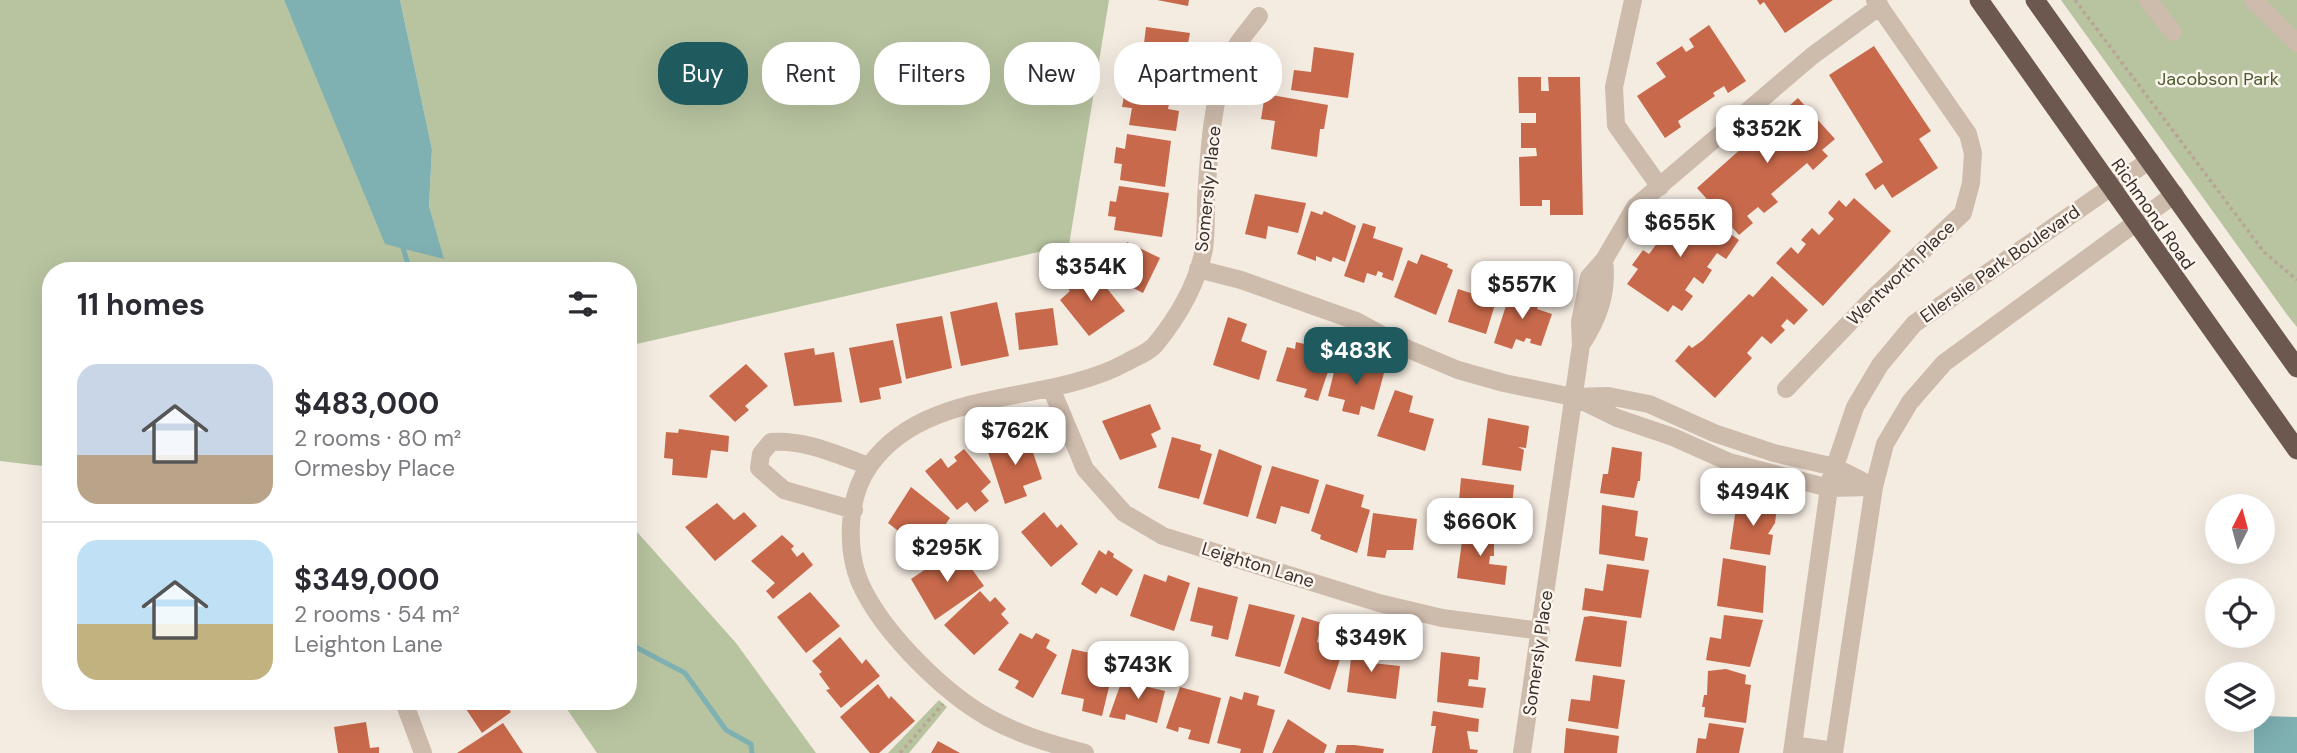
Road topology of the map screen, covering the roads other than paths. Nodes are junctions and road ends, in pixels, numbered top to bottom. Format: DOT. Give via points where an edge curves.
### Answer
graph roads {
  1 [pos="1633,0"];
  2 [pos="1979,0"];
  3 [pos="2035,0"];
  4 [pos="2148,0"];
  5 [pos="2253,0"];
  6 [pos="1877,3"];
  7 [pos="1259,16"];
  8 [pos="2173,32"];
  9 [pos="2297,43"];
  10 [pos="2150,160"];
  11 [pos="1660,187"];
  12 [pos="2109,189"];
  13 [pos="2175,194"];
  14 [pos="2135,223"];
  15 [pos="1198,269"];
  16 [pos="2297,368"];
  17 [pos="1051,388"];
  18 [pos="1786,388"];
  19 [pos="1573,397"];
  20 [pos="2297,450"];
  21 [pos="869,466"];
  22 [pos="1835,467"];
  23 [pos="1874,487"];
  24 [pos="1829,488"];
  25 [pos="854,510"];
  26 [pos="1541,631"];
  27 [pos="407,710"];
  28 [pos="1792,749"];
  29 [pos="1834,752"];
  30 [pos="423,753"];
  31 [pos="1085,753"];
  32 [pos="1522,753"];
  1 -- 11 [label="street" via="1614,87 1616,125"];
  2 -- 12 [label="highway, Richmond Road"];
  3 -- 10 [label="highway, Richmond Road"];
  4 -- 8 [label="street"];
  5 -- 9 [label="street"];
  6 -- 11 [label="street, Somersly Place"];
  6 -- 18 [label="street, Wentworth Place" via="1968,134 1973,153 1971,183 1963,213"];
  7 -- 15 [label="street, Somersly Place" via="1229,58 1219,90 1204,249"];
  10 -- 12 [label="street, Ellerslie Park Boulevard"];
  10 -- 13 [label="highway, Richmond Road"];
  11 -- 19 [label="street, Somersly Place" via="1635,207 1604,260 1607,281 1602,304 1581,345"];
  12 -- 14 [label="highway, Richmond Road"];
  12 -- 22 [label="street, Ellerslie Park Boulevard" via="1914,324 1855,407"];
  13 -- 14 [label="street"];
  13 -- 16 [label="highway, Richmond Road"];
  14 -- 20 [label="highway, Richmond Road"];
  14 -- 23 [label="street" via="1944,363 1910,402 1885,444"];
  15 -- 17 [label="street, Somersly Place" via="1179,311 1152,348 1087,382"];
  15 -- 19 [label="street" via="1356,321 1458,370"];
  17 -- 21 [label="street, Somersly Place" via="964,406 931,418 894,438"];
  17 -- 26 [label="street, Leighton Lane" via="1085,469 1124,513 1163,536 1380,603 1442,618"];
  19 -- 22 [label="street" via="1608,396 1649,404 1714,433"];
  19 -- 24 [label="street" via="1729,462"];
  19 -- 26 [label="street, Somersly Place"];
  21 -- 25 [label="street, Somersly Place"];
  21 -- 25 [label="street" via="785,440 771,442 761,454 759,468 784,490"];
  22 -- 23 [label="street"];
  22 -- 24 [label="street, Ellerslie Park Boulevard"];
  23 -- 24 [label="street"];
  23 -- 29 [label="street"];
  24 -- 28 [label="street, Ellerslie Park Boulevard"];
  25 -- 31 [label="street, Somersly Place" via="855,566 864,591 897,636 952,694 1035,741"];
  26 -- 32 [label="street, Somersly Place"];
  27 -- 30 [label="street"];
  28 -- 29 [label="street"];
}
